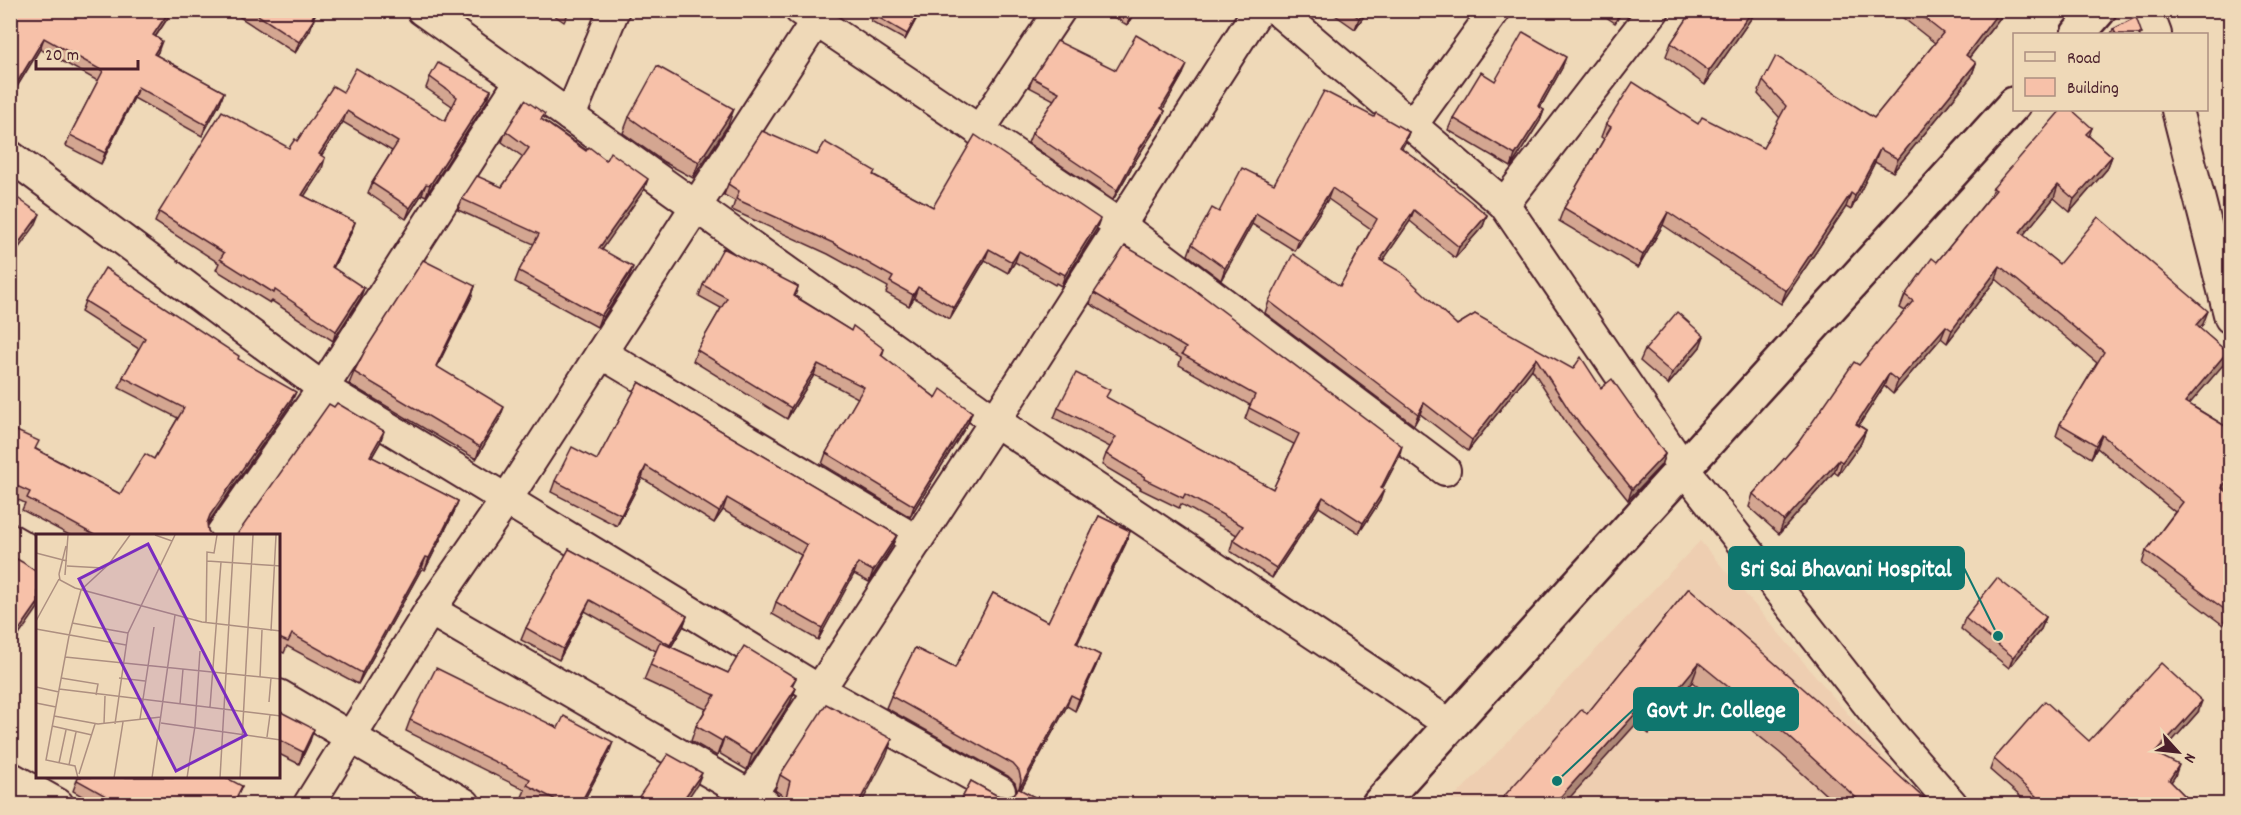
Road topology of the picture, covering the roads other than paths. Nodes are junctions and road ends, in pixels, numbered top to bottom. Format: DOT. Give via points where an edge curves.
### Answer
graph roads {
  1 [pos="422,10"];
  2 [pos="614,10"];
  3 [pos="1060,10"];
  4 [pos="1258,10"];
  5 [pos="1277,10"];
  6 [pos="1494,10"];
  7 [pos="1654,10"];
  8 [pos="2099,10"];
  9 [pos="2147,10"];
  10 [pos="813,14"];
  11 [pos="2079,33"];
  12 [pos="2156,33"];
  13 [pos="520,81"];
  14 [pos="2013,105"];
  15 [pos="2177,111"];
  16 [pos="570,116"];
  17 [pos="1412,125"];
  18 [pos="979,130"];
  19 [pos="10,156"];
  20 [pos="1504,204"];
  21 [pos="697,206"];
  22 [pos="1120,225"];
  23 [pos="2227,281"];
  24 [pos="2230,318"];
  25 [pos="601,353"];
  26 [pos="322,388"];
  27 [pos="995,421"];
  28 [pos="1684,469"];
  29 [pos="1445,471"];
  30 [pos="506,500"];
  31 [pos="221,534"];
  32 [pos="10,539"];
  33 [pos="917,541"];
  34 [pos="36,554"];
  35 [pos="430,610"];
  36 [pos="819,690"];
  37 [pos="280,696"];
  38 [pos="1451,725"];
  39 [pos="350,737"];
  40 [pos="10,777"];
  41 [pos="1000,791"];
  42 [pos="42,794"];
  43 [pos="753,802"];
  44 [pos="309,804"];
  45 [pos="465,804"];
  46 [pos="1379,804"];
  47 [pos="1952,804"];
  1 -- 13 [label="street"];
  2 -- 16 [label="street"];
  3 -- 18 [label="street"];
  4 -- 22 [label="street"];
  5 -- 17 [label="street"];
  6 -- 17 [label="street"];
  7 -- 20 [label="street"];
  8 -- 11 [label="main road"];
  9 -- 12 [label="street"];
  10 -- 18 [label="street"];
  10 -- 21 [label="street"];
  13 -- 16 [label="street"];
  13 -- 26 [label="street"];
  14 -- 28 [label="main road"];
  15 -- 23 [label="street"];
  16 -- 21 [label="street"];
  17 -- 20 [label="street"];
  18 -- 22 [label="street"];
  19 -- 26 [label="street"];
  20 -- 28 [label="street"];
  21 -- 25 [label="street"];
  21 -- 27 [label="street"];
  22 -- 27 [label="street"];
  22 -- 29 [label="street"];
  23 -- 24 [label="street"];
  25 -- 30 [label="street"];
  25 -- 33 [label="street"];
  26 -- 30 [label="street"];
  26 -- 31 [label="street"];
  27 -- 33 [label="street"];
  27 -- 38 [label="street"];
  28 -- 38 [label="main road"];
  28 -- 47 [label="street" via="1889,731"];
  30 -- 35 [label="street"];
  30 -- 36 [label="street"];
  32 -- 34 [label="street"];
  33 -- 36 [label="street"];
  35 -- 39 [label="street"];
  35 -- 43 [label="street"];
  36 -- 41 [label="street"];
  36 -- 43 [label="street"];
  37 -- 39 [label="street"];
  38 -- 46 [label="main road"];
  39 -- 44 [label="street"];
  39 -- 45 [label="street"];
  40 -- 42 [label="street"];
}
